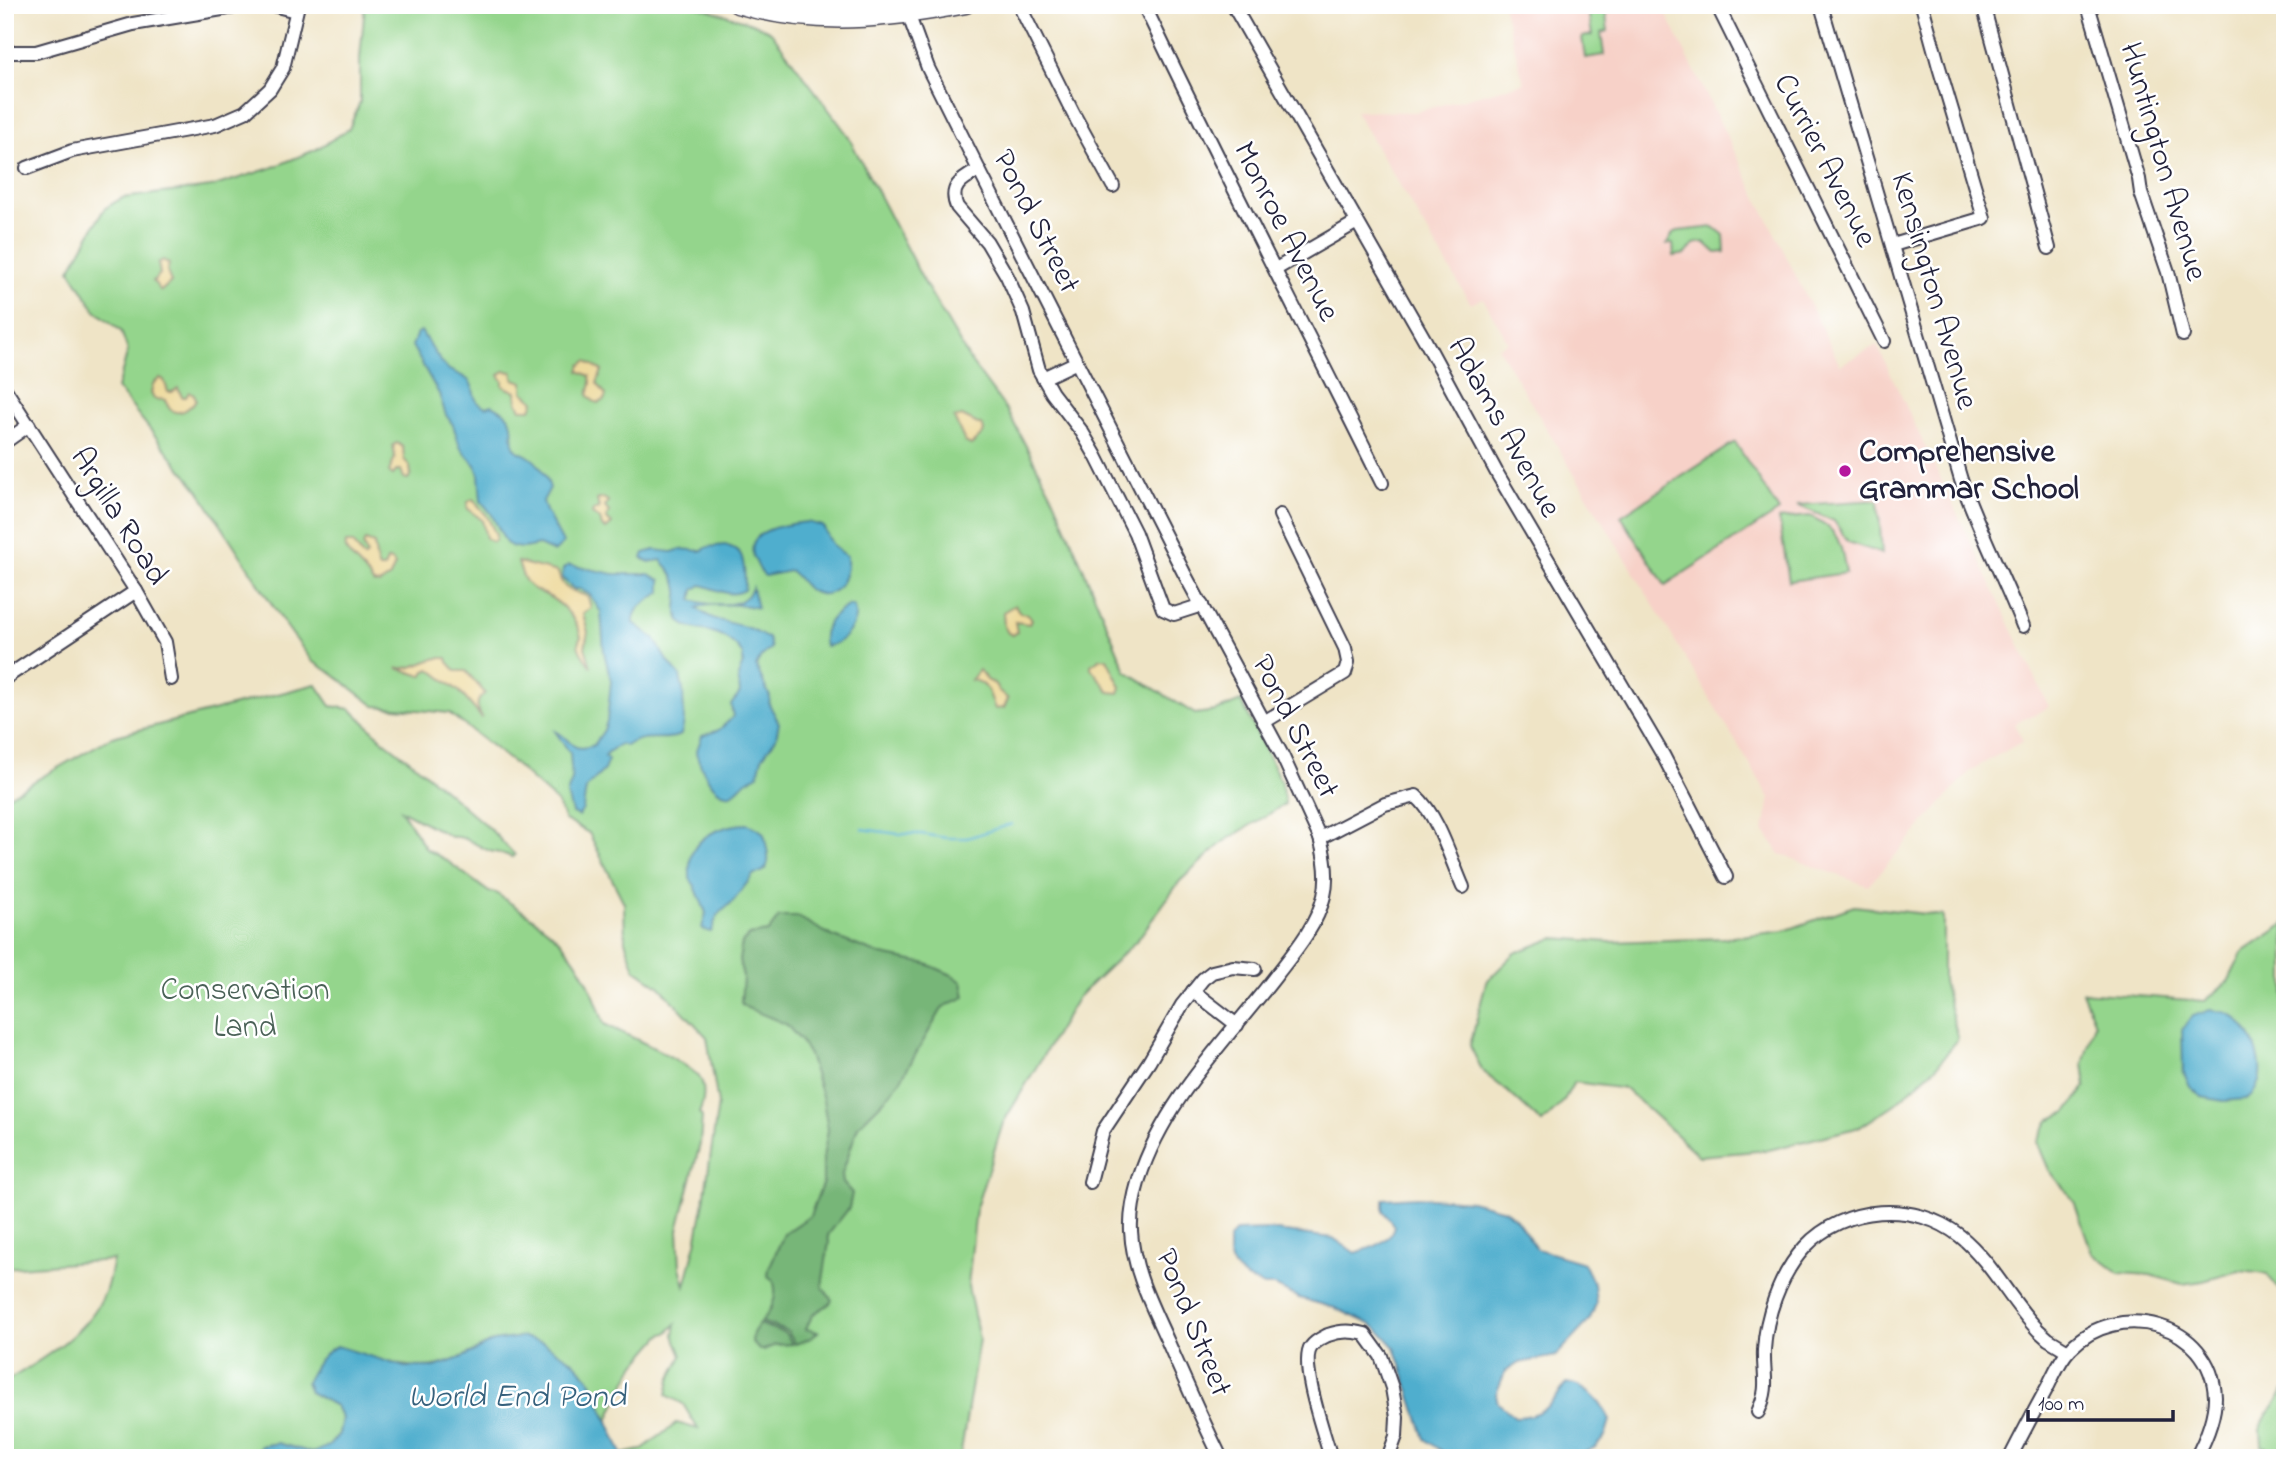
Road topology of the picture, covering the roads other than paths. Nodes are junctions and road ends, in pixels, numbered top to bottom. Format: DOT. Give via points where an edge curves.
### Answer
graph roads {
  1 [pos="246,5"];
  2 [pos="273,5"];
  3 [pos="737,5"];
  4 [pos="966,5"];
  5 [pos="1020,5"];
  6 [pos="1144,5"];
  7 [pos="1233,5"];
  8 [pos="1717,5"];
  9 [pos="1821,5"];
  10 [pos="1922,5"];
  11 [pos="1983,5"];
  12 [pos="2088,5"];
  13 [pos="297,8"];
  14 [pos="852,13"];
  15 [pos="909,16"];
  16 [pos="5,52"];
  17 [pos="27,168"];
  18 [pos="979,170"];
  19 [pos="1113,186"];
  20 [pos="1357,222"];
  21 [pos="1893,246"];
  22 [pos="2049,248"];
  23 [pos="1276,269"];
  24 [pos="2183,335"];
  25 [pos="1884,341"];
  26 [pos="1077,362"];
  27 [pos="1043,378"];
  28 [pos="5,389"];
  29 [pos="29,425"];
  30 [pos="5,442"];
  31 [pos="1382,483"];
  32 [pos="1280,514"];
  33 [pos="136,591"];
  34 [pos="1202,606"];
  35 [pos="2023,626"];
  36 [pos="5,678"];
  37 [pos="171,679"];
  38 [pos="1264,722"];
  39 [pos="1320,838"];
  40 [pos="1726,877"];
  41 [pos="1462,887"];
  42 [pos="1255,969"];
  43 [pos="1193,991"];
  44 [pos="1237,1025"];
  45 [pos="1090,1182"];
  46 [pos="2068,1351"];
  47 [pos="1758,1412"];
  48 [pos="1221,1458"];
  49 [pos="1331,1458"];
  50 [pos="1388,1458"];
  51 [pos="2010,1458"];
  52 [pos="2196,1458"];
  1 -- 16 [label="street" via="133,24 36,52"];
  2 -- 13 [label="street"];
  3 -- 14 [label="main road" via="791,17"];
  4 -- 15 [label="main road"];
  5 -- 19 [label="street"];
  6 -- 23 [label="street, Monroe Avenue"];
  7 -- 20 [label="street, Adams Avenue"];
  8 -- 25 [label="street, Currier Avenue"];
  9 -- 21 [label="street, Kensington Avenue"];
  10 -- 21 [label="street" via="1984,218"];
  11 -- 22 [label="street"];
  12 -- 24 [label="street, Huntington Avenue"];
  13 -- 17 [label="street" via="279,75 245,112 215,125 72,151"];
  14 -- 15 [label="main road"];
  15 -- 18 [label="street, Pond Street" via="928,68"];
  18 -- 26 [label="street, Pond Street"];
  18 -- 27 [label="street" via="958,183 954,200 1007,275"];
  20 -- 23 [label="street"];
  20 -- 40 [label="street, Adams Avenue" via="1498,475 1663,755"];
  21 -- 35 [label="street, Kensington Avenue" via="1961,480"];
  23 -- 31 [label="street, Monroe Avenue"];
  26 -- 27 [label="street"];
  26 -- 34 [label="street, Pond Street"];
  27 -- 34 [label="street" via="1096,456 1135,533 1163,609 1174,614"];
  28 -- 29 [label="street, Argilla Road"];
  29 -- 30 [label="street"];
  29 -- 33 [label="street, Argilla Road"];
  32 -- 38 [label="street" via="1348,662 1345,673 1333,682"];
  33 -- 36 [label="street"];
  33 -- 37 [label="street, Argilla Road" via="165,642"];
  34 -- 38 [label="street, Pond Street"];
  38 -- 39 [label="street, Pond Street"];
  39 -- 41 [label="street" via="1385,804 1416,796 1433,819"];
  39 -- 44 [label="street, Pond Street" via="1326,884 1320,908 1291,957"];
  42 -- 43 [label="street" via="1219,969"];
  43 -- 44 [label="street"];
  43 -- 45 [label="street" via="1103,1131"];
  44 -- 48 [label="street, Pond Street" via="1173,1104 1144,1164 1131,1217 1133,1252 1143,1284"];
  46 -- 47 [label="street" via="2038,1330 1983,1259 1959,1236 1926,1218 1871,1213 1819,1234 1784,1277 1768,1320 1766,1390"];
  46 -- 51 [label="street"];
  46 -- 52 [label="street" via="2095,1331 2128,1321 2163,1326 2183,1337 2200,1353 2215,1395 2209,1429"];
  49 -- 50 [label="street" via="1307,1363 1309,1349 1318,1340 1348,1330 1365,1334 1381,1356 1392,1388 1397,1427"];
}
